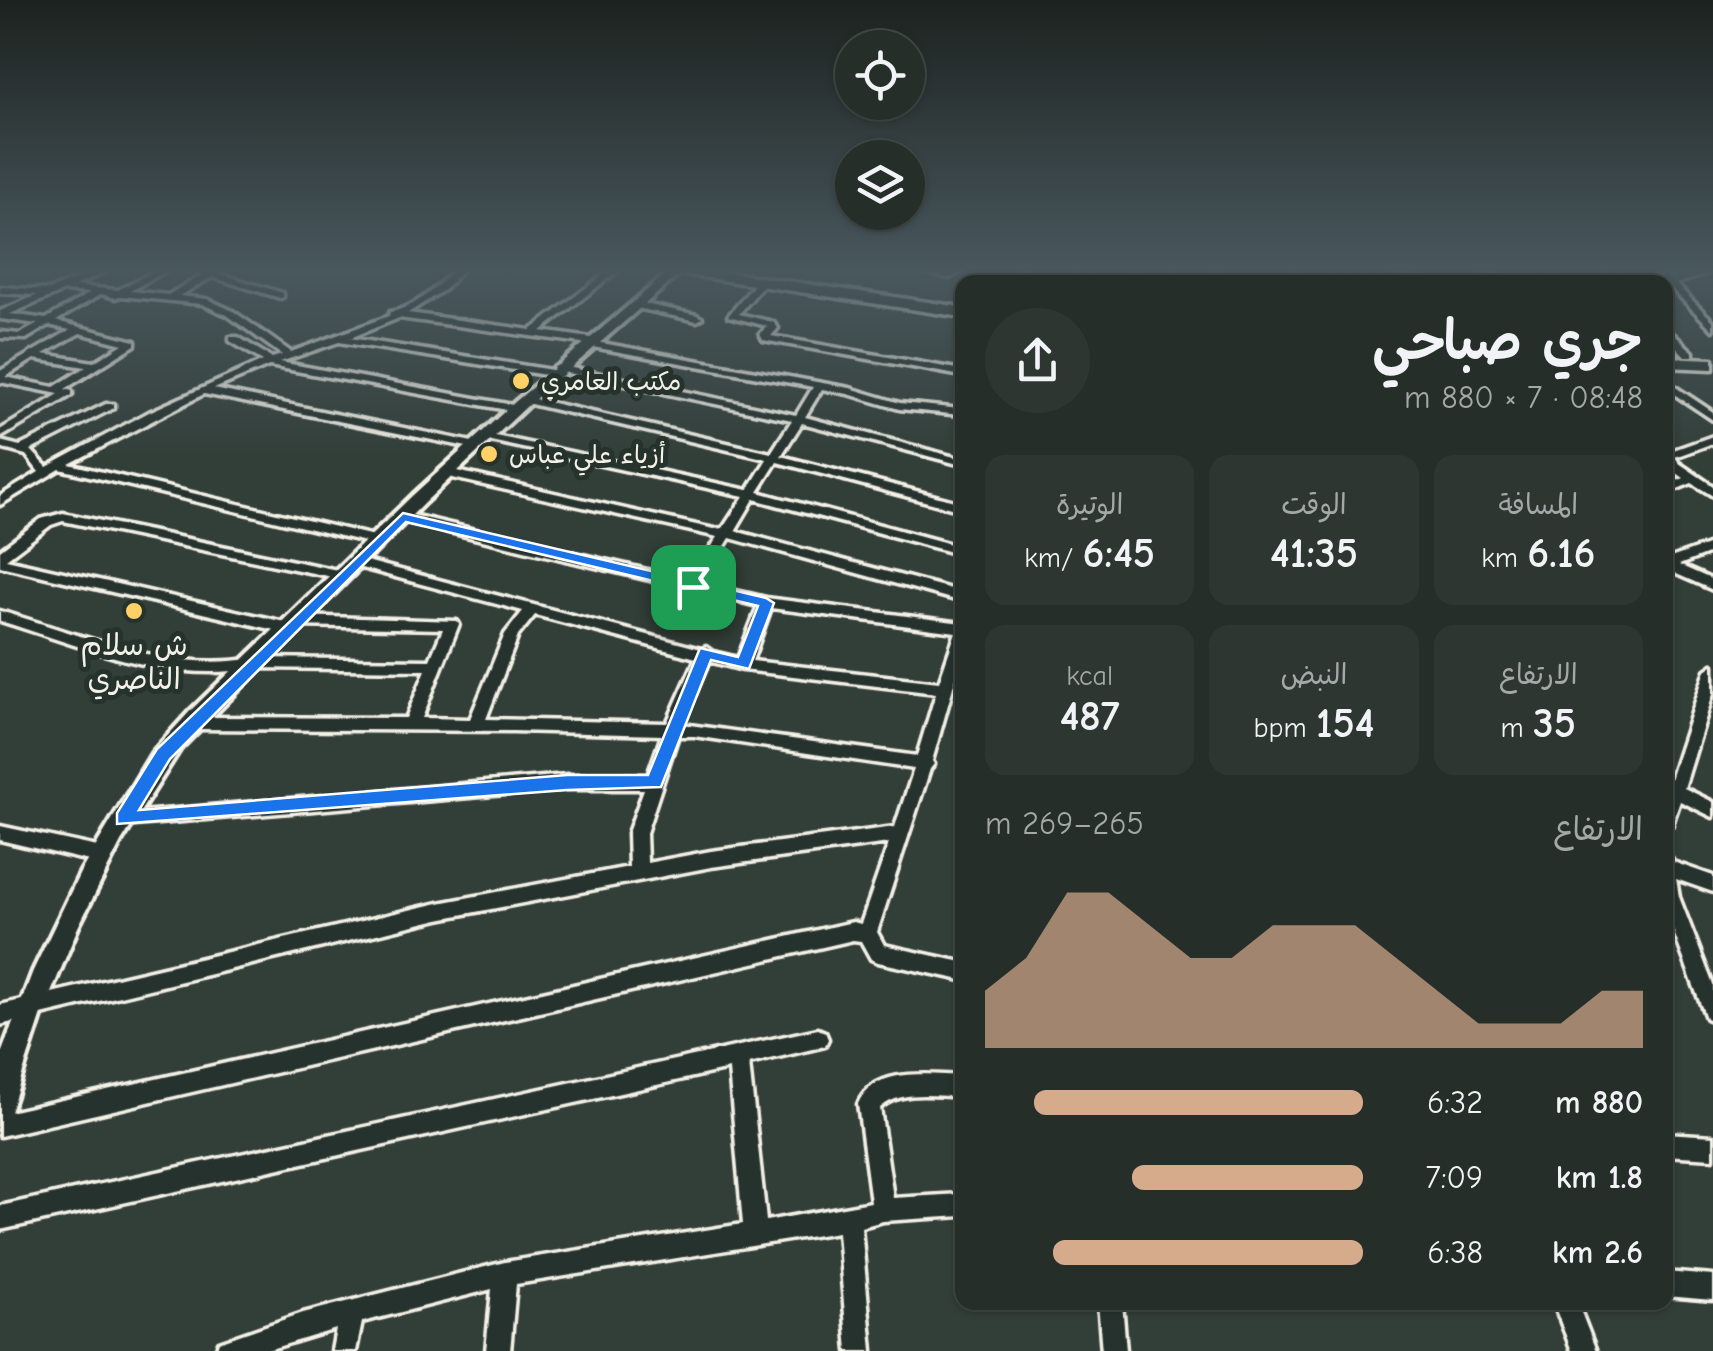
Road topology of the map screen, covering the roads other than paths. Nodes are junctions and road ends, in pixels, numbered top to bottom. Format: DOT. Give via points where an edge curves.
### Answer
graph roads {
  1 [pos="31,332"];
  2 [pos="73,332"];
  3 [pos="85,332"];
  4 [pos="255,332"];
  5 [pos="354,332"];
  6 [pos="526,332"];
  7 [pos="601,332"];
  8 [pos="767,332"];
  9 [pos="533,333"];
  10 [pos="0,336"];
  11 [pos="1673,337"];
  12 [pos="234,339"];
  13 [pos="339,339"];
  14 [pos="589,342"];
  15 [pos="1673,353"];
  16 [pos="1689,354"];
  17 [pos="32,356"];
  18 [pos="289,356"];
  19 [pos="1713,356"];
  20 [pos="269,362"];
  21 [pos="1673,362"];
  22 [pos="1713,364"];
  23 [pos="95,365"];
  24 [pos="555,370"];
  25 [pos="955,373"];
  26 [pos="0,377"];
  27 [pos="820,386"];
  28 [pos="55,390"];
  29 [pos="206,391"];
  30 [pos="1673,393"];
  31 [pos="522,404"];
  32 [pos="110,406"];
  33 [pos="955,413"];
  34 [pos="1713,416"];
  35 [pos="801,419"];
  36 [pos="0,435"];
  37 [pos="1713,439"];
  38 [pos="482,442"];
  39 [pos="0,444"];
  40 [pos="23,450"];
  41 [pos="1673,454"];
  42 [pos="772,457"];
  43 [pos="955,460"];
  44 [pos="1673,460"];
  45 [pos="51,468"];
  46 [pos="448,473"];
  47 [pos="1693,478"];
  48 [pos="1673,487"];
  49 [pos="1713,492"];
  50 [pos="750,494"];
  51 [pos="0,501"];
  52 [pos="955,505"];
  53 [pos="403,517"];
  54 [pos="724,532"];
  55 [pos="378,541"];
  56 [pos="1713,547"];
  57 [pos="955,549"];
  58 [pos="0,559"];
  59 [pos="1673,561"];
  60 [pos="1673,567"];
  61 [pos="348,569"];
  62 [pos="1713,585"];
  63 [pos="693,587"];
  64 [pos="955,595"];
  65 [pos="766,603"];
  66 [pos="533,608"];
  67 [pos="0,616"];
  68 [pos="291,624"];
  69 [pos="955,630"];
  70 [pos="706,652"];
  71 [pos="955,652"];
  72 [pos="254,663"];
  73 [pos="437,665"];
  74 [pos="744,665"];
  75 [pos="1713,670"];
  76 [pos="943,688"];
  77 [pos="194,724"];
  78 [pos="412,724"];
  79 [pos="476,724"];
  80 [pos="672,729"];
  81 [pos="926,764"];
  82 [pos="654,782"];
  83 [pos="1675,791"];
  84 [pos="1673,797"];
  85 [pos="1713,810"];
  86 [pos="123,819"];
  87 [pos="0,833"];
  88 [pos="901,834"];
  89 [pos="102,856"];
  90 [pos="1673,868"];
  91 [pos="638,873"];
  92 [pos="1713,884"];
  93 [pos="1673,904"];
  94 [pos="866,932"];
  95 [pos="955,965"];
  96 [pos="1704,972"];
  97 [pos="34,1004"];
  98 [pos="1713,1011"];
  99 [pos="0,1014"];
  100 [pos="818,1039"];
  101 [pos="738,1057"];
  102 [pos="5,1066"];
  103 [pos="955,1086"];
  104 [pos="0,1102"];
  105 [pos="0,1125"];
  106 [pos="1673,1144"];
  107 [pos="1713,1147"];
  108 [pos="955,1205"];
  109 [pos="883,1210"];
  110 [pos="0,1218"];
  111 [pos="849,1219"];
  112 [pos="756,1234"];
  113 [pos="505,1274"];
  114 [pos="1673,1285"];
  115 [pos="1713,1288"];
  116 [pos="1111,1310"];
  117 [pos="1568,1310"];
  118 [pos="350,1314"];
  119 [pos="228,1351"];
  120 [pos="344,1351"];
  121 [pos="498,1351"];
  122 [pos="860,1351"];
  123 [pos="1114,1351"];
  124 [pos="1584,1351"];
  1 -- 10 [label="street"];
  2 -- 17 [label="street"];
  3 -- 23 [label="street" via="131,343"];
  4 -- 18 [label="street"];
  5 -- 13 [label="street"];
  6 -- 9 [label="street"];
  7 -- 14 [label="street"];
  8 -- 25 [label="street" via="767,338"];
  9 -- 14 [label="street"];
  11 -- 16 [label="street"];
  12 -- 20 [label="street"];
  13 -- 18 [label="street"];
  13 -- 24 [label="street"];
  14 -- 24 [label="street"];
  14 -- 27 [label="street"];
  15 -- 16 [label="main road"];
  16 -- 19 [label="main road"];
  17 -- 23 [label="street"];
  17 -- 26 [label="street"];
  18 -- 20 [label="street"];
  20 -- 29 [label="street"];
  20 -- 31 [label="street"];
  21 -- 22 [label="main road"];
  23 -- 28 [label="street"];
  24 -- 31 [label="street"];
  24 -- 35 [label="street"];
  26 -- 28 [label="street"];
  27 -- 33 [label="street"];
  27 -- 35 [label="street"];
  28 -- 36 [label="street" via="68,393"];
  29 -- 38 [label="street"];
  29 -- 45 [label="street"];
  30 -- 34 [label="street"];
  31 -- 38 [label="street"];
  31 -- 42 [label="street"];
  32 -- 40 [label="street"];
  35 -- 42 [label="street"];
  35 -- 43 [label="street"];
  37 -- 41 [label="street"];
  38 -- 46 [label="street"];
  38 -- 50 [label="street"];
  39 -- 40 [label="street"];
  40 -- 45 [label="street"];
  42 -- 50 [label="street"];
  42 -- 52 [label="street"];
  44 -- 47 [label="street"];
  45 -- 51 [label="street"];
  45 -- 55 [label="street"];
  46 -- 53 [label="street"];
  46 -- 54 [label="street"];
  47 -- 48 [label="street"];
  47 -- 49 [label="street"];
  50 -- 54 [label="street"];
  50 -- 57 [label="street"];
  53 -- 55 [label="street"];
  53 -- 63 [label="street"];
  54 -- 63 [label="street"];
  54 -- 64 [label="street"];
  55 -- 61 [label="street"];
  56 -- 59 [label="street"];
  58 -- 61 [label="street" via="46,522 63,517"];
  58 -- 68 [label="street"];
  60 -- 62 [label="street"];
  61 -- 66 [label="street"];
  61 -- 68 [label="street"];
  63 -- 65 [label="street"];
  65 -- 69 [label="street"];
  65 -- 74 [label="street"];
  66 -- 70 [label="street"];
  66 -- 79 [label="street" via="512,634"];
  67 -- 72 [label="street" via="184,665 234,670"];
  68 -- 72 [label="street"];
  68 -- 73 [label="street" via="447,622 453,628"];
  70 -- 74 [label="street"];
  70 -- 80 [label="street"];
  71 -- 76 [label="street"];
  72 -- 73 [label="street"];
  72 -- 77 [label="street"];
  73 -- 78 [label="street"];
  74 -- 76 [label="street"];
  75 -- 83 [label="street"];
  76 -- 81 [label="street"];
  77 -- 78 [label="street"];
  77 -- 86 [label="street" via="164,754"];
  78 -- 79 [label="street"];
  79 -- 80 [label="street"];
  80 -- 81 [label="street"];
  80 -- 82 [label="street"];
  81 -- 88 [label="street"];
  82 -- 86 [label="street" via="567,782"];
  82 -- 91 [label="street" via="637,833"];
  83 -- 84 [label="street"];
  83 -- 85 [label="street"];
  86 -- 89 [label="street"];
  87 -- 89 [label="street"];
  88 -- 91 [label="street"];
  88 -- 94 [label="street"];
  89 -- 97 [label="street"];
  90 -- 92 [label="street"];
  91 -- 97 [label="street" via="439,911"];
  93 -- 96 [label="street"];
  94 -- 95 [label="street" via="878,953"];
  94 -- 105 [label="street"];
  96 -- 98 [label="street"];
  97 -- 99 [label="street"];
  97 -- 102 [label="street"];
  100 -- 101 [label="street"];
  101 -- 110 [label="street"];
  101 -- 112 [label="street"];
  102 -- 104 [label="street"];
  103 -- 109 [label="street" via="888,1088 869,1104"];
  106 -- 107 [label="street"];
  108 -- 109 [label="street"];
  109 -- 111 [label="street"];
  111 -- 112 [label="street"];
  111 -- 122 [label="street"];
  112 -- 113 [label="street"];
  113 -- 118 [label="street"];
  113 -- 121 [label="street"];
  114 -- 115 [label="street"];
  116 -- 123 [label="street"];
  117 -- 124 [label="street"];
  118 -- 119 [label="street"];
  118 -- 120 [label="street"];
}
